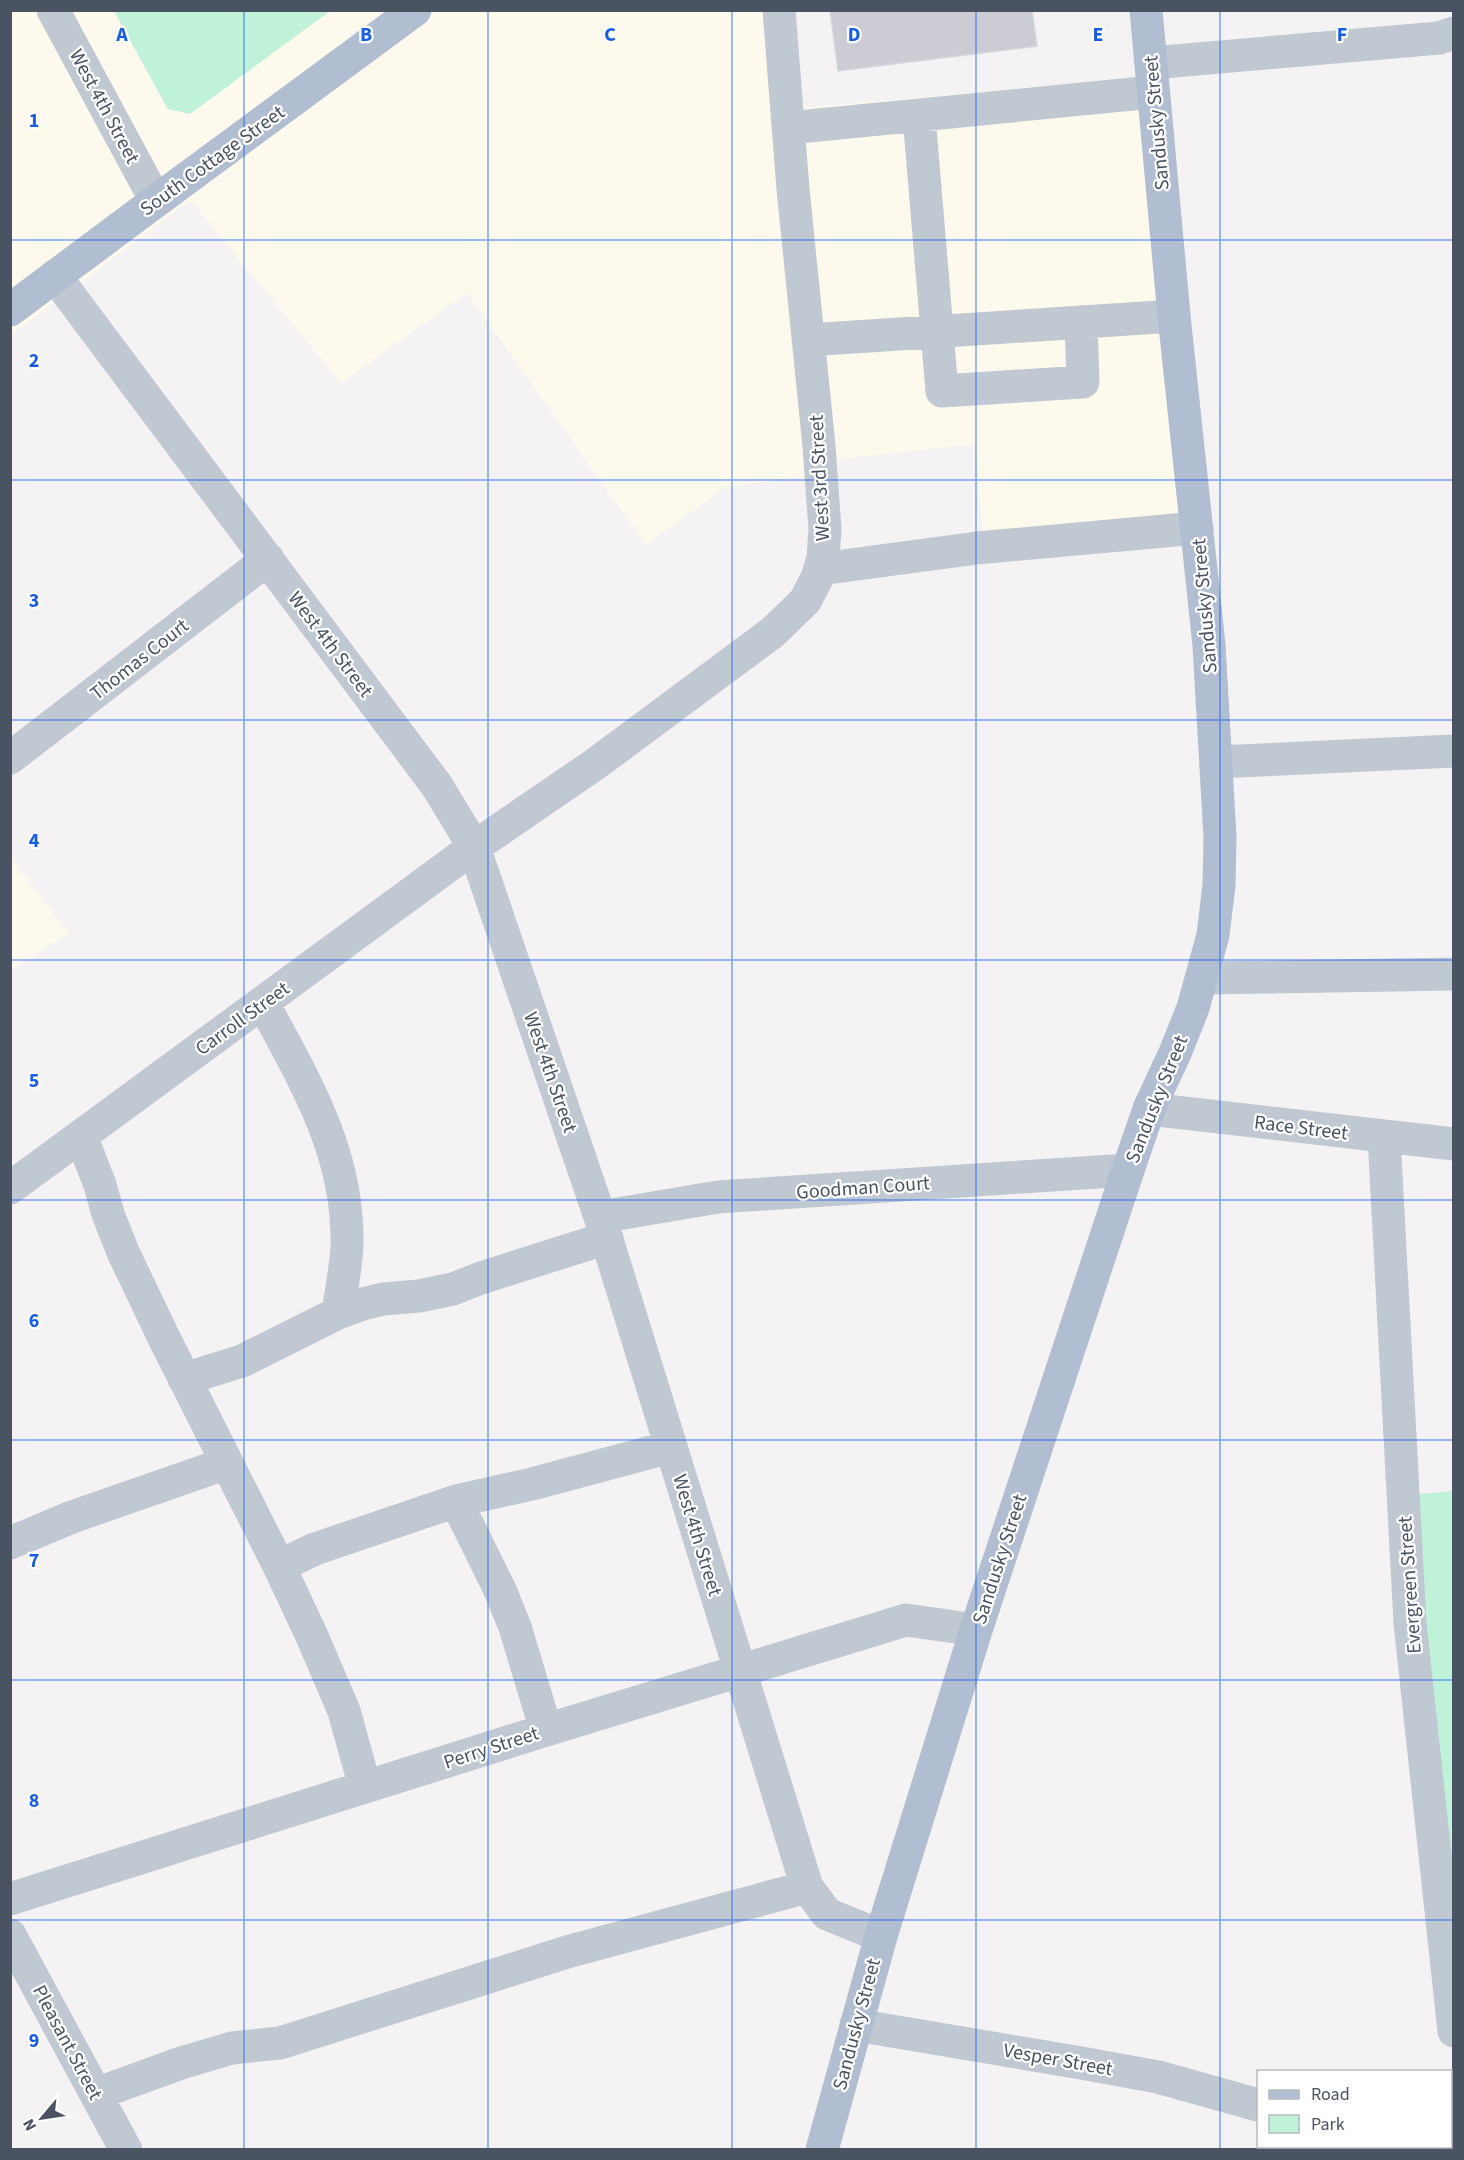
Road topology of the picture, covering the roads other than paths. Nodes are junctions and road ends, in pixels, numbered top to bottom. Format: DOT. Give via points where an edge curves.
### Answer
graph roads {
  1 [pos="53,10"];
  2 [pos="415,10"];
  3 [pos="779,10"];
  4 [pos="1146,10"];
  5 [pos="1454,33"];
  6 [pos="1152,78"];
  7 [pos="919,116"];
  8 [pos="789,128"];
  9 [pos="156,201"];
  10 [pos="55,276"];
  11 [pos="10,310"];
  12 [pos="1174,316"];
  13 [pos="1082,322"];
  14 [pos="938,330"];
  15 [pos="808,340"];
  16 [pos="1197,528"];
  17 [pos="268,559"];
  18 [pos="820,568"];
  19 [pos="1454,751"];
  20 [pos="10,758"];
  21 [pos="1217,762"];
  22 [pos="474,847"];
  23 [pos="1454,974"];
  24 [pos="1202,978"];
  25 [pos="263,1003"];
  26 [pos="1149,1109"];
  27 [pos="81,1136"];
  28 [pos="1384,1137"];
  29 [pos="1454,1144"];
  30 [pos="1128,1170"];
  31 [pos="10,1188"];
  32 [pos="604,1228"];
  33 [pos="338,1313"];
  34 [pos="184,1379"];
  35 [pos="670,1447"];
  36 [pos="227,1463"];
  37 [pos="456,1501"];
  38 [pos="10,1544"];
  39 [pos="279,1566"];
  40 [pos="976,1630"];
  41 [pos="741,1671"];
  42 [pos="546,1730"];
  43 [pos="365,1787"];
  44 [pos="807,1887"];
  45 [pos="10,1899"];
  46 [pos="10,1935"];
  47 [pos="880,1936"];
  48 [pos="856,2025"];
  49 [pos="1454,2031"];
  50 [pos="96,2094"];
  51 [pos="1257,2105"];
  52 [pos="126,2150"];
  53 [pos="822,2150"];
  1 -- 9 [label="street, West 4th Street"];
  2 -- 9 [label="main road, South Cottage Street"];
  3 -- 8 [label="street, West 3rd Street"];
  4 -- 6 [label="main road, Sandusky Street"];
  5 -- 6 [label="street"];
  6 -- 7 [label="street"];
  6 -- 12 [label="main road, Sandusky Street"];
  7 -- 8 [label="street"];
  7 -- 14 [label="street"];
  8 -- 15 [label="street, West 3rd Street"];
  9 -- 10 [label="main road, South Cottage Street"];
  10 -- 11 [label="main road, South Cottage Street"];
  10 -- 17 [label="street, West 4th Street"];
  12 -- 13 [label="street"];
  12 -- 16 [label="main road, Sandusky Street"];
  13 -- 14 [label="street"];
  13 -- 14 [label="street" via="1083,382 942,391"];
  14 -- 15 [label="street"];
  15 -- 18 [label="street, West 3rd Street" via="825,529"];
  16 -- 18 [label="street" via="977,548"];
  16 -- 21 [label="main road, Sandusky Street"];
  17 -- 20 [label="street, Thomas Court"];
  17 -- 22 [label="street, West 4th Street" via="437,786"];
  18 -- 22 [label="street, West 3rd Street" via="805,601 773,632 594,765"];
  19 -- 21 [label="street"];
  21 -- 24 [label="main road, Sandusky Street" via="1219,885 1213,935"];
  22 -- 25 [label="street, Carroll Street"];
  22 -- 32 [label="street, West 4th Street"];
  23 -- 24 [label="street"];
  24 -- 26 [label="main road, Sandusky Street" via="1175,1053"];
  25 -- 27 [label="street, Carroll Street"];
  25 -- 33 [label="street" via="319,1110 337,1163 347,1248"];
  26 -- 28 [label="street, Race Street"];
  26 -- 30 [label="main road, Sandusky Street"];
  27 -- 31 [label="street, Carroll Street"];
  27 -- 34 [label="street" via="123,1252"];
  28 -- 29 [label="street, Race Street"];
  28 -- 49 [label="street, Evergreen Street" via="1410,1623"];
  30 -- 32 [label="street, Goodman Court" via="718,1197"];
  30 -- 40 [label="main road, Sandusky Street"];
  32 -- 33 [label="street, Goodman Court" via="453,1289 383,1299"];
  32 -- 35 [label="street, West 4th Street"];
  33 -- 34 [label="street, Goodman Court" via="250,1357"];
  34 -- 36 [label="street"];
  35 -- 37 [label="street"];
  35 -- 41 [label="street, West 4th Street"];
  36 -- 38 [label="street" via="72,1517"];
  36 -- 39 [label="street"];
  37 -- 39 [label="street" via="315,1549"];
  37 -- 42 [label="street" via="515,1627"];
  39 -- 43 [label="street" via="344,1711"];
  40 -- 41 [label="street, Perry Street" via="906,1620"];
  40 -- 47 [label="main road, Sandusky Street"];
  41 -- 42 [label="street, Perry Street"];
  41 -- 44 [label="street, West 4th Street"];
  42 -- 43 [label="street, Perry Street"];
  43 -- 45 [label="street, Perry Street"];
  44 -- 47 [label="street, West 4th Street" via="827,1914"];
  44 -- 50 [label="street" via="567,1952 280,2043 232,2048 180,2063"];
  46 -- 50 [label="street, Pleasant Street"];
  47 -- 48 [label="main road, Sandusky Street"];
  48 -- 51 [label="street, Vesper Street" via="1082,2062"];
  48 -- 53 [label="main road, Sandusky Street"];
  50 -- 52 [label="street, Pleasant Street"];
}
